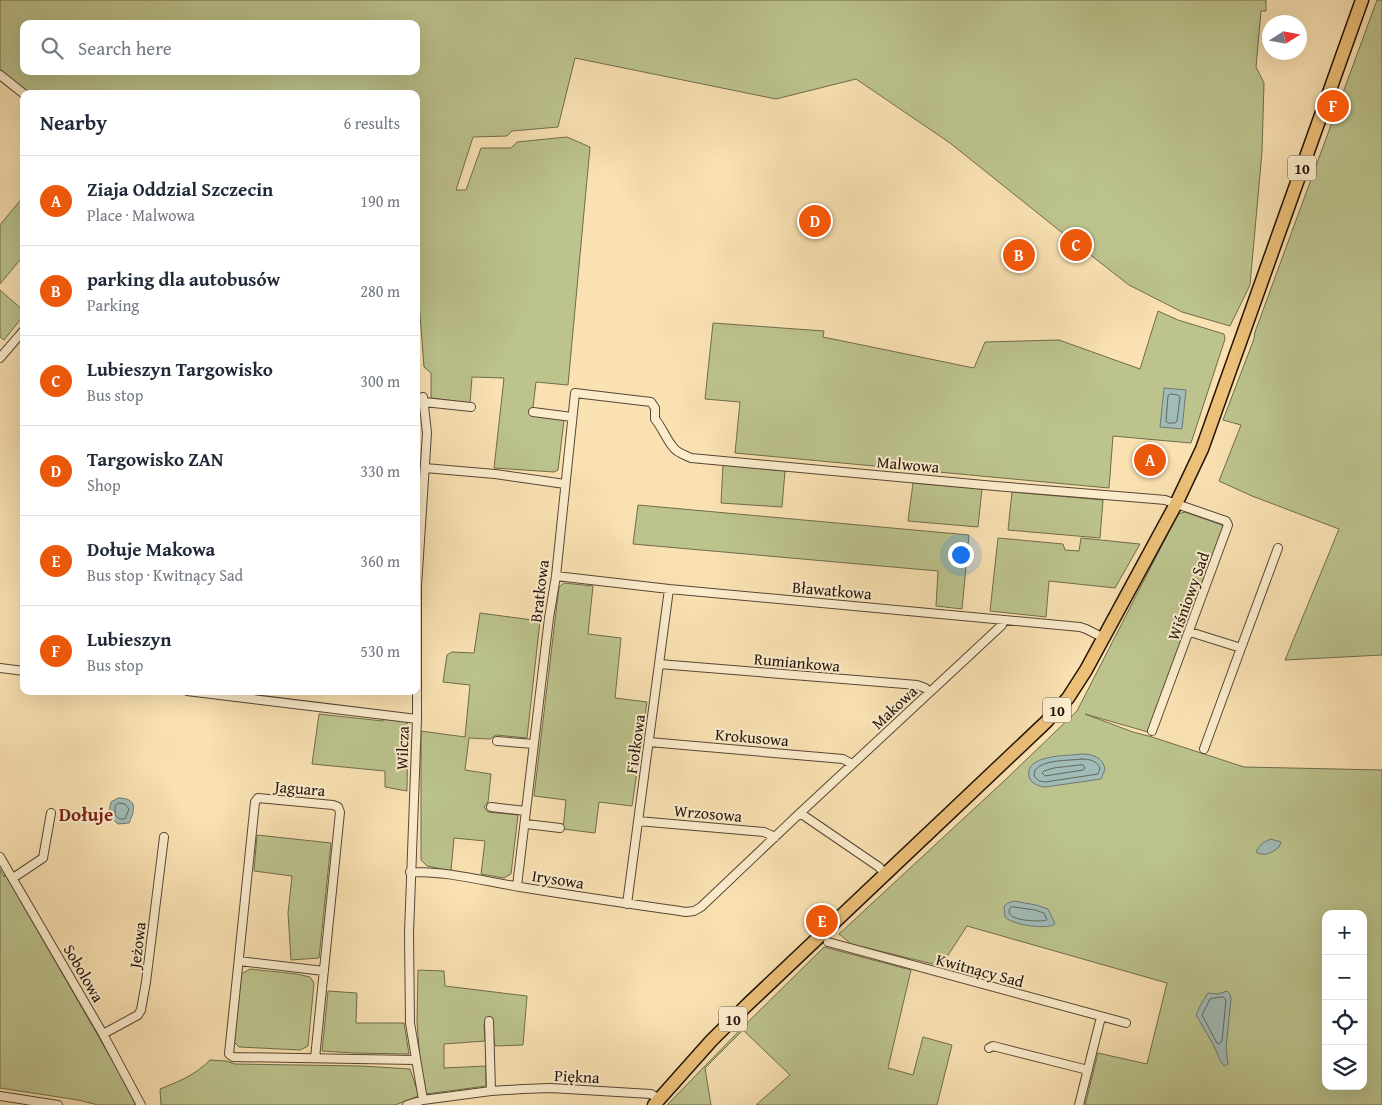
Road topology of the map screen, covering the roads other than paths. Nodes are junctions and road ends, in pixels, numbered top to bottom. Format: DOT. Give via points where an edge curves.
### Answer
graph roads {
  1 [pos="1362,0"];
  2 [pos="0,75"];
  3 [pos="20,91"];
  4 [pos="20,335"];
  5 [pos="0,358"];
  6 [pos="470,408"];
  7 [pos="533,412"];
  8 [pos="572,417"];
  9 [pos="655,419"];
  10 [pos="425,468"];
  11 [pos="565,484"];
  12 [pos="1176,504"];
  13 [pos="420,542"];
  14 [pos="1278,548"];
  15 [pos="556,576"];
  16 [pos="669,589"];
  17 [pos="1003,620"];
  18 [pos="1190,632"];
  19 [pos="1104,638"];
  20 [pos="1242,648"];
  21 [pos="659,664"];
  22 [pos="0,668"];
  23 [pos="20,670"];
  24 [pos="930,692"];
  25 [pos="219,695"];
  26 [pos="416,695"];
  27 [pos="416,719"];
  28 [pos="1152,731"];
  29 [pos="498,740"];
  30 [pos="648,742"];
  31 [pos="534,744"];
  32 [pos="1204,749"];
  33 [pos="852,764"];
  34 [pos="491,807"];
  35 [pos="526,811"];
  36 [pos="800,813"];
  37 [pos="50,814"];
  38 [pos="638,821"];
  39 [pos="526,824"];
  40 [pos="560,828"];
  41 [pos="164,837"];
  42 [pos="775,837"];
  43 [pos="0,857"];
  44 [pos="410,872"];
  45 [pos="885,874"];
  46 [pos="13,878"];
  47 [pos="518,886"];
  48 [pos="627,904"];
  49 [pos="701,907"];
  50 [pos="828,942"];
  51 [pos="239,961"];
  52 [pos="324,971"];
  53 [pos="1101,1017"];
  54 [pos="489,1021"];
  55 [pos="1126,1023"];
  56 [pos="103,1034"];
  57 [pos="989,1048"];
  58 [pos="315,1058"];
  59 [pos="416,1060"];
  60 [pos="1088,1070"];
  61 [pos="491,1091"];
  62 [pos="0,1096"];
  63 [pos="423,1100"];
  64 [pos="657,1102"];
  65 [pos="58,1105"];
  66 [pos="141,1105"];
  67 [pos="407,1105"];
  68 [pos="1079,1105"];
  1 -- 12 [label="main road, 10" via="1213,421"];
  2 -- 3 [label="street"];
  4 -- 5 [label="street"];
  6 -- 10 [label="street, Wilcza" via="423,400 427,433"];
  7 -- 8 [label="street"];
  8 -- 9 [label="street, Bratkowa" via="575,393 650,402 655,408"];
  8 -- 11 [label="street, Bratkowa"];
  9 -- 12 [label="street, Malwowa" via="672,447 691,458 1154,498"];
  10 -- 11 [label="street"];
  10 -- 13 [label="street, Wilcza"];
  11 -- 15 [label="street, Bratkowa"];
  12 -- 18 [label="street, Wiśniowy Sad" via="1226,521 1228,525"];
  12 -- 19 [label="main road, 10"];
  14 -- 20 [label="street"];
  15 -- 16 [label="street, Bławatkowa"];
  15 -- 31 [label="street, Bratkowa"];
  16 -- 17 [label="street, Bławatkowa"];
  16 -- 21 [label="street, Fiołkowa"];
  17 -- 19 [label="street, Bławatkowa" via="1080,627"];
  17 -- 24 [label="street, Makowa" via="1002,625"];
  18 -- 20 [label="street"];
  18 -- 28 [label="street, Wiśniowy Sad"];
  19 -- 45 [label="main road, 10" via="1076,686 1057,710"];
  20 -- 32 [label="street"];
  21 -- 24 [label="street, Rumiankowa" via="917,685"];
  21 -- 30 [label="street, Fiołkowa"];
  22 -- 23 [label="street"];
  24 -- 33 [label="street, Makowa"];
  25 -- 27 [label="street"];
  26 -- 27 [label="street, Wilcza"];
  27 -- 44 [label="street, Wilcza"];
  29 -- 31 [label="street"];
  30 -- 33 [label="street, Krokusowa" via="843,759"];
  30 -- 38 [label="street, Fiołkowa"];
  31 -- 35 [label="street, Bratkowa"];
  33 -- 36 [label="street, Makowa"];
  34 -- 35 [label="street"];
  35 -- 39 [label="street, Bratkowa"];
  36 -- 42 [label="street, Makowa"];
  36 -- 45 [label="street"];
  37 -- 46 [label="street" via="43,858"];
  38 -- 42 [label="street, Wrzosowa" via="764,832"];
  38 -- 48 [label="street, Fiołkowa"];
  39 -- 40 [label="street"];
  39 -- 47 [label="street, Bratkowa"];
  41 -- 56 [label="street, Jeżowa" via="141,1010 138,1015"];
  42 -- 49 [label="street, Makowa"];
  43 -- 46 [label="street, Sobolowa"];
  44 -- 47 [label="street, Irysowa"];
  44 -- 59 [label="street, Wilcza" via="410,1023"];
  45 -- 64 [label="main road, 10" via="726,1026"];
  46 -- 56 [label="street, Sobolowa"];
  47 -- 48 [label="street, Irysowa"];
  48 -- 49 [label="street, Irysowa" via="686,912"];
  50 -- 53 [label="street, Kwitnący Sad"];
  51 -- 52 [label="street"];
  51 -- 52 [label="street, Jaguara" via="255,802 263,798 333,805 340,812"];
  51 -- 58 [label="street, Jaguara" via="230,1054 233,1057"];
  52 -- 58 [label="street, Jaguara"];
  53 -- 55 [label="street, Kwitnący Sad"];
  53 -- 60 [label="street"];
  54 -- 61 [label="street"];
  56 -- 66 [label="street, Sobolowa"];
  57 -- 60 [label="street" via="993,1046"];
  58 -- 59 [label="street, Jaguara"];
  59 -- 63 [label="street, Wilcza"];
  60 -- 68 [label="street"];
  61 -- 63 [label="street, Piękna"];
  61 -- 64 [label="street, Piękna" via="550,1088 651,1094"];
  62 -- 65 [label="street"];
  63 -- 67 [label="street, Piękna"];
}
